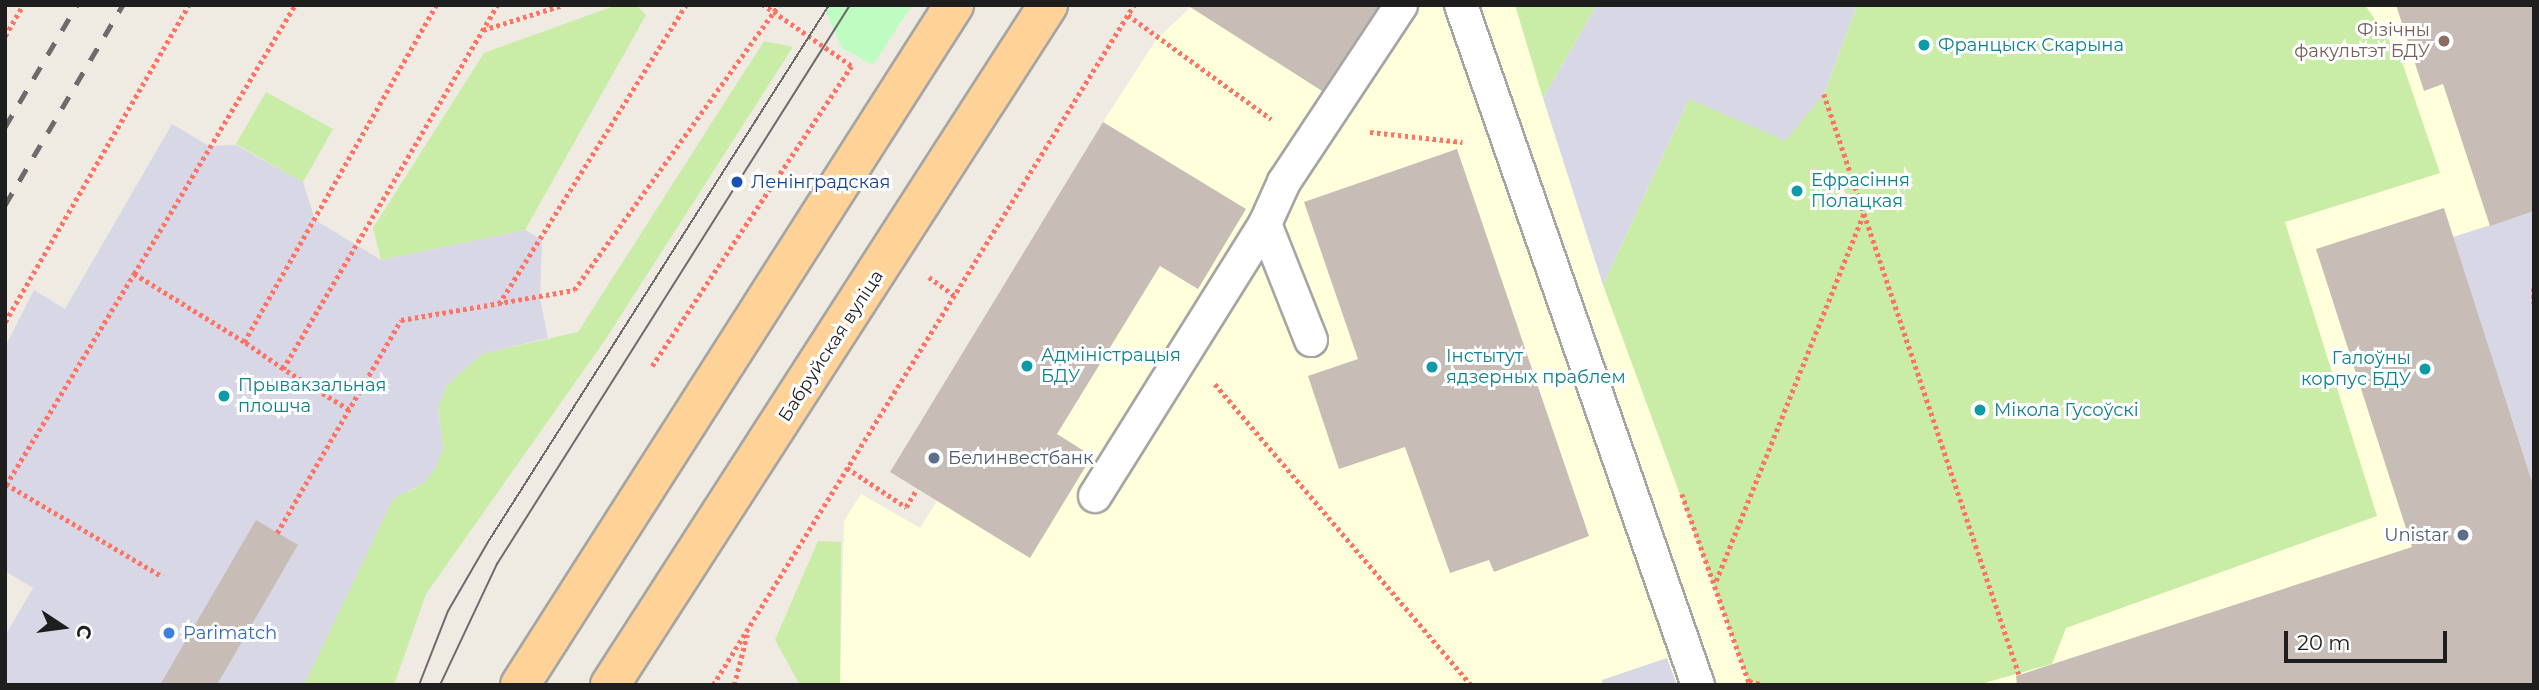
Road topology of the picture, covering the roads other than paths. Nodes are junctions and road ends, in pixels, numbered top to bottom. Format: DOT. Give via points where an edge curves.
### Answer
graph roads {
  1 [pos="954,5"];
  2 [pos="1048,5"];
  3 [pos="1401,5"];
  4 [pos="1461,5"];
  5 [pos="1265,224"];
  6 [pos="1311,340"];
  7 [pos="1095,496"];
  8 [pos="520,685"];
  9 [pos="610,685"];
  10 [pos="1698,685"];
  1 -- 8 [label="main road"];
  2 -- 9 [label="main road, Бабруйская вуліца"];
  3 -- 5 [label="lane" via="1284,182"];
  4 -- 10 [label="lane"];
  5 -- 6 [label="lane"];
  5 -- 7 [label="lane"];
}
